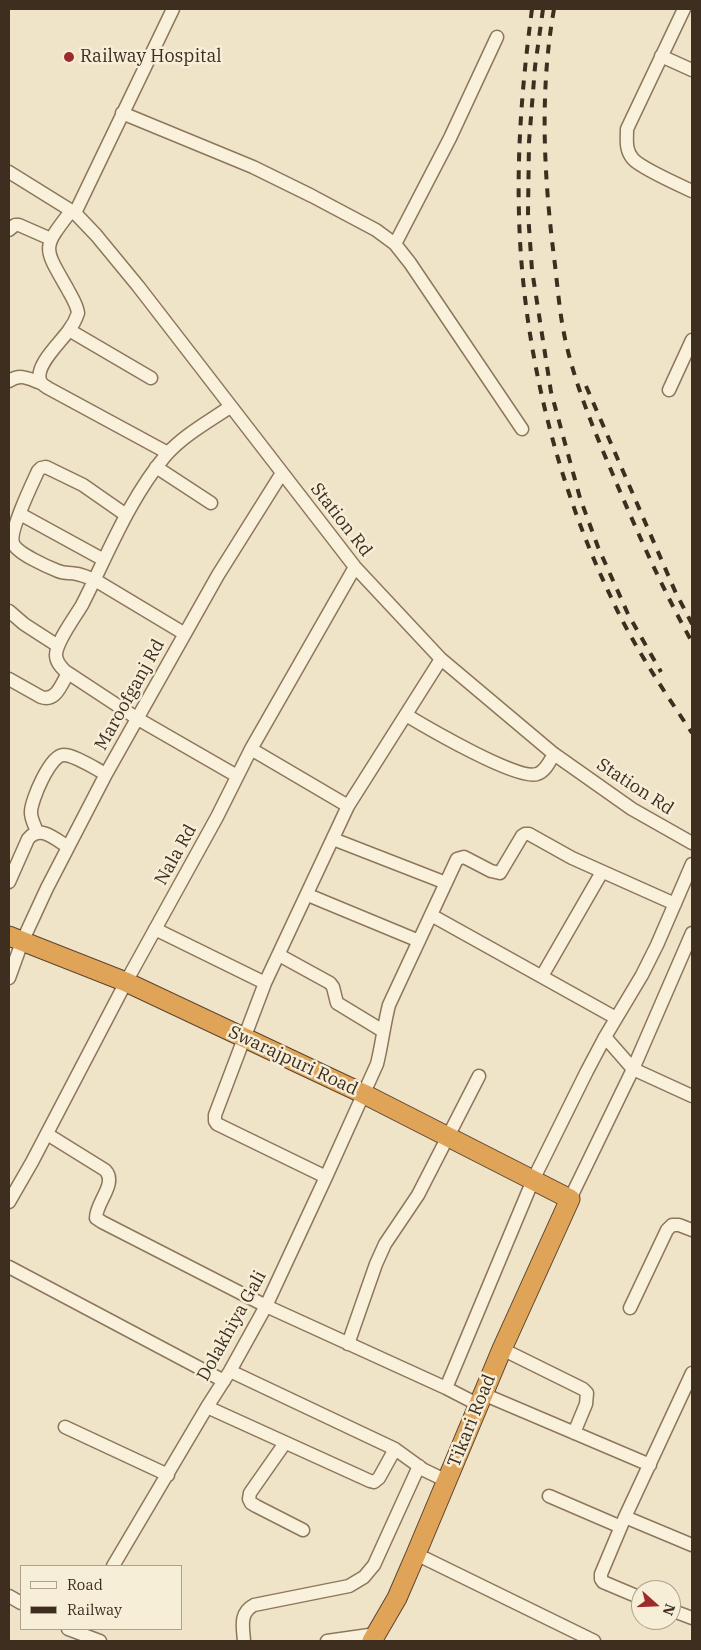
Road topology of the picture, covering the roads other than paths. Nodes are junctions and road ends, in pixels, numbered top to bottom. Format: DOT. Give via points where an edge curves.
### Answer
graph roads {
  1 [pos="173,9"];
  2 [pos="684,9"];
  3 [pos="497,38"];
  4 [pos="661,56"];
  5 [pos="692,70"];
  6 [pos="122,113"];
  7 [pos="9,172"];
  8 [pos="692,191"];
  9 [pos="73,212"];
  10 [pos="9,230"];
  11 [pos="51,239"];
  12 [pos="395,244"];
  13 [pos="69,330"];
  14 [pos="692,340"];
  15 [pos="151,378"];
  16 [pos="9,381"];
  17 [pos="41,383"];
  18 [pos="669,390"];
  19 [pos="230,407"];
  20 [pos="522,429"];
  21 [pos="168,453"];
  22 [pos="156,467"];
  23 [pos="282,473"];
  24 [pos="210,503"];
  25 [pos="20,514"];
  26 [pos="126,516"];
  27 [pos="10,544"];
  28 [pos="104,560"];
  29 [pos="355,567"];
  30 [pos="95,580"];
  31 [pos="9,611"];
  32 [pos="185,634"];
  33 [pos="58,646"];
  34 [pos="441,659"];
  35 [pos="68,674"];
  36 [pos="9,679"];
  37 [pos="406,715"];
  38 [pos="138,719"];
  39 [pos="251,749"];
  40 [pos="554,754"];
  41 [pos="106,774"];
  42 [pos="237,776"];
  43 [pos="348,806"];
  44 [pos="37,832"];
  45 [pos="333,839"];
  46 [pos="692,843"];
  47 [pos="68,847"];
  48 [pos="692,864"];
  49 [pos="602,872"];
  50 [pos="9,882"];
  51 [pos="446,883"];
  52 [pos="308,895"];
  53 [pos="675,904"];
  54 [pos="431,915"];
  55 [pos="155,929"];
  56 [pos="692,933"];
  57 [pos="15,939"];
  58 [pos="419,941"];
  59 [pos="279,955"];
  60 [pos="542,976"];
  61 [pos="9,978"];
  62 [pos="126,982"];
  63 [pos="265,983"];
  64 [pos="616,1018"];
  65 [pos="383,1031"];
  66 [pos="605,1037"];
  67 [pos="243,1038"];
  68 [pos="633,1069"];
  69 [pos="479,1076"];
  70 [pos="364,1094"];
  71 [pos="692,1096"];
  72 [pos="47,1134"];
  73 [pos="447,1136"];
  74 [pos="326,1177"];
  75 [pos="532,1180"];
  76 [pos="570,1199"];
  77 [pos="9,1202"];
  78 [pos="692,1230"];
  79 [pos="9,1267"];
  80 [pos="266,1306"];
  81 [pos="630,1308"];
  82 [pos="348,1344"];
  83 [pos="502,1349"];
  84 [pos="692,1372"];
  85 [pos="227,1376"];
  86 [pos="446,1388"];
  87 [pos="481,1400"];
  88 [pos="207,1407"];
  89 [pos="65,1427"];
  90 [pos="574,1432"];
  91 [pos="285,1443"];
  92 [pos="395,1449"];
  93 [pos="650,1464"];
  94 [pos="419,1466"];
  95 [pos="168,1474"];
  96 [pos="447,1481"];
  97 [pos="549,1496"];
  98 [pos="623,1522"];
  99 [pos="304,1530"];
  100 [pos="692,1545"];
  101 [pos="416,1554"];
  102 [pos="114,1565"];
  103 [pos="631,1594"];
  104 [pos="9,1596"];
  105 [pos="20,1602"];
  106 [pos="71,1633"];
  107 [pos="374,1638"];
  108 [pos="100,1641"];
  109 [pos="244,1641"];
  110 [pos="327,1641"];
  111 [pos="594,1641"];
  1 -- 6 [label="street"];
  2 -- 4 [label="street"];
  3 -- 12 [label="street"];
  4 -- 5 [label="street"];
  4 -- 8 [label="street" via="627,129 626,146 633,159 646,168"];
  6 -- 9 [label="street"];
  6 -- 12 [label="street" via="312,196 376,230"];
  7 -- 9 [label="street, Station Rd"];
  9 -- 11 [label="street"];
  9 -- 19 [label="street, Station Rd" via="138,286"];
  10 -- 11 [label="street" via="19,225"];
  11 -- 13 [label="street" via="50,258 77,307 76,319"];
  12 -- 20 [label="street"];
  13 -- 15 [label="street"];
  13 -- 17 [label="street" via="42,365"];
  14 -- 18 [label="street"];
  16 -- 17 [label="street" via="15,376"];
  17 -- 21 [label="street"];
  19 -- 21 [label="street" via="185,437"];
  19 -- 23 [label="street, Station Rd"];
  21 -- 22 [label="street"];
  22 -- 24 [label="street"];
  22 -- 26 [label="street"];
  23 -- 29 [label="street, Station Rd"];
  23 -- 32 [label="street, Maroofganj Rd"];
  25 -- 26 [label="street" via="38,471 46,467 83,485"];
  25 -- 27 [label="street"];
  25 -- 28 [label="street"];
  26 -- 28 [label="street"];
  27 -- 30 [label="street" via="57,571"];
  28 -- 30 [label="street"];
  29 -- 34 [label="street, Station Rd"];
  29 -- 39 [label="street, Nala Rd"];
  30 -- 32 [label="street"];
  30 -- 33 [label="street"];
  31 -- 33 [label="street"];
  32 -- 38 [label="street, Maroofganj Rd"];
  33 -- 35 [label="street" via="58,664"];
  34 -- 37 [label="street"];
  34 -- 40 [label="street, Station Rd"];
  35 -- 36 [label="street" via="55,696 46,699"];
  35 -- 38 [label="street"];
  37 -- 40 [label="street" via="482,756 528,775 544,770"];
  37 -- 43 [label="street"];
  38 -- 41 [label="street, Maroofganj Rd"];
  38 -- 42 [label="street"];
  39 -- 42 [label="street, Nala Rd"];
  39 -- 43 [label="street"];
  40 -- 46 [label="street, Station Rd" via="632,809"];
  41 -- 44 [label="street" via="64,754 58,755 32,805 31,814"];
  41 -- 47 [label="street, Maroofganj Rd"];
  42 -- 55 [label="street, Nala Rd"];
  43 -- 45 [label="street"];
  44 -- 47 [label="street" via="43,832"];
  44 -- 50 [label="street" via="28,839"];
  45 -- 51 [label="street"];
  45 -- 52 [label="street"];
  47 -- 57 [label="street, Maroofganj Rd"];
  48 -- 53 [label="street"];
  49 -- 51 [label="street, Dolakhiya Gali" via="525,834 500,873 460,857"];
  49 -- 53 [label="street"];
  49 -- 60 [label="street"];
  51 -- 54 [label="street, Dolakhiya Gali"];
  52 -- 58 [label="street"];
  52 -- 59 [label="street"];
  53 -- 64 [label="street" via="650,960"];
  54 -- 58 [label="street, Dolakhiya Gali"];
  54 -- 60 [label="street"];
  55 -- 62 [label="street, Nala Rd"];
  55 -- 63 [label="street"];
  56 -- 68 [label="street"];
  57 -- 61 [label="street, Maroofganj Rd"];
  57 -- 62 [label="highway, Swarajpuri Road"];
  58 -- 65 [label="street, Dolakhiya Gali" via="389,1005"];
  59 -- 63 [label="street"];
  59 -- 65 [label="street" via="330,984 337,1003"];
  60 -- 64 [label="street"];
  62 -- 67 [label="highway, Swarajpuri Road"];
  62 -- 72 [label="street, Nala Rd"];
  63 -- 67 [label="street"];
  64 -- 66 [label="street"];
  65 -- 70 [label="street, Dolakhiya Gali" via="377,1064"];
  66 -- 68 [label="street"];
  66 -- 75 [label="street"];
  67 -- 70 [label="highway, Swarajpuri Road"];
  67 -- 74 [label="street" via="215,1121"];
  68 -- 71 [label="street"];
  68 -- 76 [label="street"];
  69 -- 73 [label="street"];
  70 -- 73 [label="highway, Swarajpuri Road"];
  70 -- 74 [label="street, Dolakhiya Gali"];
  72 -- 77 [label="street, Nala Rd"];
  72 -- 80 [label="street" via="110,1174 96,1218"];
  73 -- 75 [label="highway, Swarajpuri Road"];
  73 -- 82 [label="street" via="418,1195 385,1244"];
  74 -- 80 [label="street, Dolakhiya Gali"];
  75 -- 76 [label="highway, Swarajpuri Road"];
  75 -- 86 [label="street"];
  76 -- 83 [label="highway, Tikari Road"];
  78 -- 81 [label="street" via="679,1225 672,1225 667,1230"];
  79 -- 85 [label="street"];
  80 -- 82 [label="street"];
  80 -- 85 [label="street, Dolakhiya Gali"];
  82 -- 86 [label="street"];
  83 -- 87 [label="highway, Tikari Road"];
  83 -- 90 [label="street" via="587,1393 586,1404"];
  84 -- 93 [label="street"];
  85 -- 88 [label="street, Dolakhiya Gali"];
  85 -- 92 [label="street"];
  86 -- 87 [label="street"];
  87 -- 90 [label="street"];
  87 -- 96 [label="highway, Tikari Road"];
  88 -- 91 [label="street"];
  88 -- 95 [label="street, Dolakhiya Gali"];
  89 -- 95 [label="street"];
  90 -- 93 [label="street"];
  91 -- 92 [label="street" via="374,1482"];
  91 -- 99 [label="street" via="249,1499 256,1506"];
  92 -- 94 [label="street"];
  93 -- 98 [label="street"];
  94 -- 96 [label="street"];
  94 -- 109 [label="street" via="374,1565 364,1577 349,1586 248,1608 242,1622"];
  95 -- 102 [label="street, Dolakhiya Gali"];
  96 -- 101 [label="highway, Tikari Road"];
  97 -- 98 [label="street"];
  98 -- 100 [label="street"];
  98 -- 103 [label="street" via="601,1579"];
  101 -- 107 [label="highway, Tikari Road" via="397,1598"];
  101 -- 111 [label="street"];
  104 -- 105 [label="street"];
  106 -- 108 [label="street"];
  107 -- 110 [label="street"];
}
